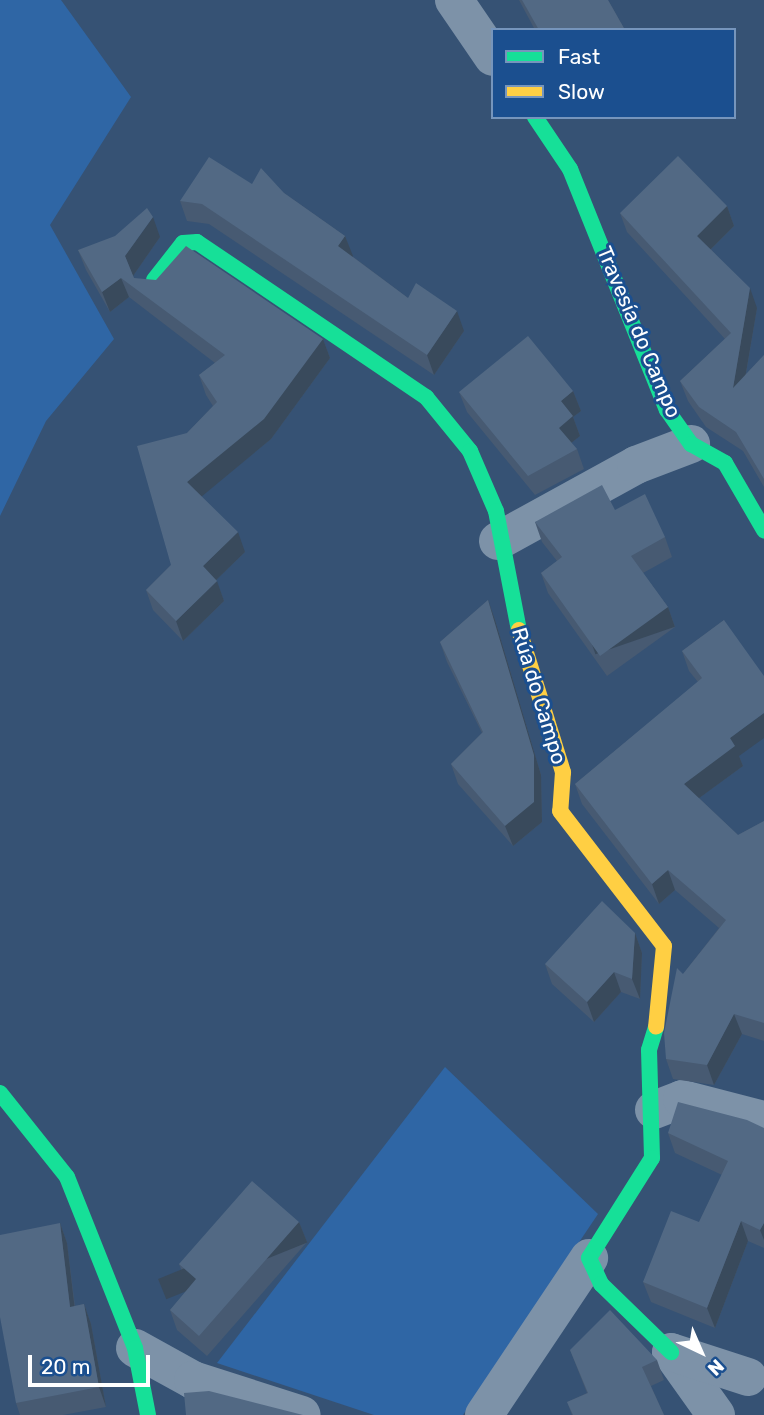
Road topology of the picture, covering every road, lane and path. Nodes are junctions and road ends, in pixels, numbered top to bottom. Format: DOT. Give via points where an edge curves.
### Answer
graph roads {
  1 [pos="454,0"];
  2 [pos="491,54"];
  3 [pos="535,119"];
  4 [pos="154,280"];
  5 [pos="691,444"];
  6 [pos="764,530"];
  7 [pos="498,541"];
  8 [pos="0,1093"];
  9 [pos="654,1110"];
  10 [pos="764,1119"];
  11 [pos="589,1258"];
  12 [pos="135,1348"];
  13 [pos="671,1352"];
  14 [pos="756,1376"];
  15 [pos="148,1415"];
  16 [pos="302,1415"];
  17 [pos="484,1415"];
  18 [pos="716,1415"];
  1 -- 2 [label="street"];
  3 -- 5 [label="street, Travesía do Campo" via="570,169 667,410"];
  4 -- 7 [label="street, Rúa do Campo" via="183,243 197,242 426,397 470,451 496,511"];
  5 -- 6 [label="street, Travesía do Campo" via="725,463"];
  5 -- 7 [label="street" via="636,465"];
  7 -- 9 [label="street, Rúa do Campo" via="524,655 564,772 560,811 664,946 661,1013 649,1049"];
  8 -- 12 [label="street" via="67,1177"];
  9 -- 10 [label="street" via="682,1099"];
  9 -- 11 [label="street, Rúa do Campo" via="652,1158"];
  11 -- 13 [label="street" via="601,1284"];
  11 -- 17 [label="street, Rúa do Campo"];
  12 -- 15 [label="street"];
  12 -- 16 [label="street" via="193,1380"];
  13 -- 14 [label="street"];
  13 -- 18 [label="street"];
  14 -- 18 [label="street" via="727,1393"];
}
